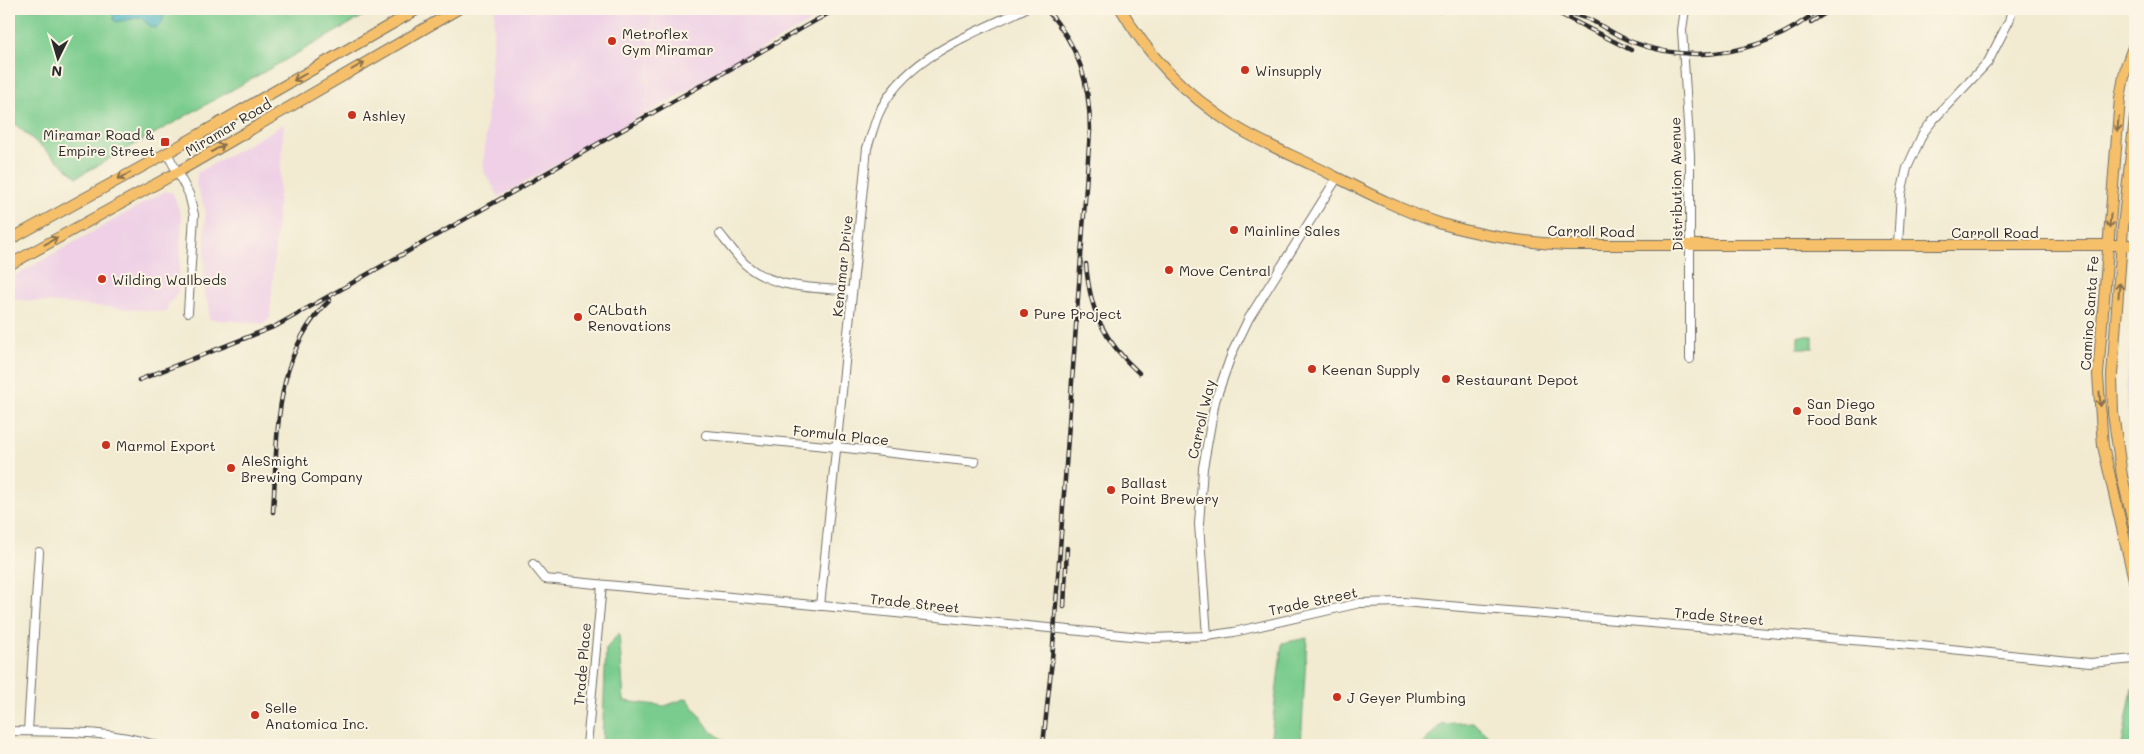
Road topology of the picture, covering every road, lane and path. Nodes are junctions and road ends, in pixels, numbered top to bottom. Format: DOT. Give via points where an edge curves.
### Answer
graph roads {
  1 [pos="418,9"];
  2 [pos="458,9"];
  3 [pos="1024,9"];
  4 [pos="1121,9"];
  5 [pos="1685,9"];
  6 [pos="2012,9"];
  7 [pos="2135,42"];
  8 [pos="2135,117"];
  9 [pos="167,153"];
  10 [pos="176,173"];
  11 [pos="1337,178"];
  12 [pos="720,234"];
  13 [pos="9,240"];
  14 [pos="1898,245"];
  15 [pos="2122,245"];
  16 [pos="2135,245"];
  17 [pos="1690,246"];
  18 [pos="2107,246"];
  19 [pos="9,265"];
  20 [pos="852,291"];
  21 [pos="188,312"];
  22 [pos="1690,359"];
  23 [pos="706,435"];
  24 [pos="837,447"];
  25 [pos="975,462"];
  26 [pos="2135,531"];
  27 [pos="40,552"];
  28 [pos="533,564"];
  29 [pos="2135,584"];
  30 [pos="602,585"];
  31 [pos="820,606"];
  32 [pos="1207,636"];
  33 [pos="2135,659"];
  34 [pos="9,731"];
  35 [pos="28,731"];
  36 [pos="155,745"];
  37 [pos="587,745"];
  1 -- 9 [label="main road, Miramar Road, one-way"];
  10 -- 2 [label="main road, Miramar Road, one-way"];
  3 -- 20 [label="street, Kenamar Drive" via="940,51 916,66 895,87 879,114 868,148"];
  4 -- 11 [label="main road, Carroll Road" via="1145,45 1200,102 1234,126"];
  5 -- 17 [label="street, Distribution Avenue" via="1682,30 1690,155"];
  6 -- 14 [label="street" via="1988,62 1923,133 1907,168 1900,194"];
  7 -- 18 [label="main road, Camino Santa Fe, one-way" via="2120,98"];
  8 -- 15 [label="main road, Camino Santa Fe"];
  9 -- 10 [label="street"];
  9 -- 13 [label="main road, Miramar Road, one-way"];
  19 -- 10 [label="main road, Miramar Road, one-way"];
  10 -- 21 [label="street" via="189,194 194,215"];
  11 -- 17 [label="main road, Carroll Road" via="1442,224 1495,237 1565,245"];
  11 -- 32 [label="street, Carroll Way" via="1249,318 1215,401 1203,468 1199,524"];
  12 -- 20 [label="street" via="745,264 763,276 780,283"];
  14 -- 17 [label="main road, Carroll Road"];
  14 -- 18 [label="main road, Carroll Road"];
  15 -- 16 [label="main road, Carroll Road"];
  15 -- 18 [label="main road, Carroll Road"];
  26 -- 15 [label="main road, Camino Santa Fe, one-way" via="2122,476 2113,413 2112,374"];
  17 -- 22 [label="street, Distribution Avenue"];
  18 -- 29 [label="main road, Camino Santa Fe, one-way" via="2098,375 2103,437"];
  20 -- 24 [label="street, Kenamar Drive"];
  23 -- 24 [label="street, Formula Place"];
  24 -- 25 [label="street, Formula Place"];
  24 -- 31 [label="street, Kenamar Drive"];
  27 -- 35 [label="street"];
  28 -- 30 [label="street, Trade Street" via="546,579"];
  30 -- 31 [label="street, Trade Street"];
  30 -- 37 [label="street, Trade Place"];
  31 -- 32 [label="street, Trade Street" via="1152,638"];
  32 -- 33 [label="street, Trade Street" via="1360,603 1403,602 1911,644 2090,664"];
  34 -- 35 [label="street"];
  35 -- 36 [label="street" via="112,734"];
}
